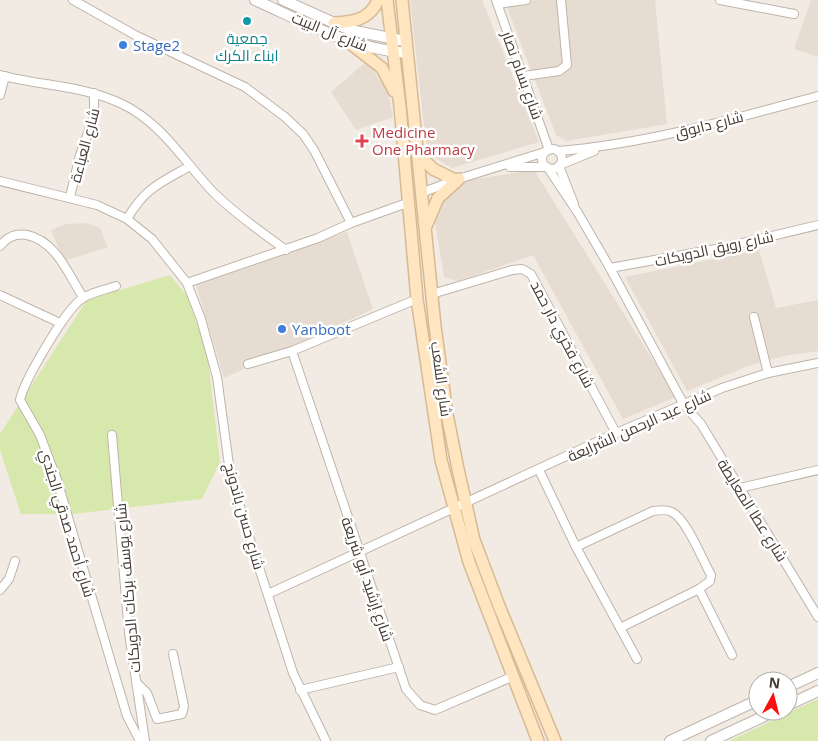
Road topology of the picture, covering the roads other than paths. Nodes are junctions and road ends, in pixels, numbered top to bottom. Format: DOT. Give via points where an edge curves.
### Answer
graph roads {
  1 [pos="73,0"];
  2 [pos="255,0"];
  3 [pos="283,0"];
  4 [pos="378,0"];
  5 [pos="387,0"];
  6 [pos="402,0"];
  7 [pos="526,0"];
  8 [pos="561,0"];
  9 [pos="720,0"];
  10 [pos="497,2"];
  11 [pos="794,14"];
  12 [pos="334,23"];
  13 [pos="391,39"];
  14 [pos="347,41"];
  15 [pos="405,41"];
  16 [pos="393,52"];
  17 [pos="407,53"];
  18 [pos="3,76"];
  19 [pos="524,76"];
  20 [pos="94,93"];
  21 [pos="0,94"];
  22 [pos="818,96"];
  23 [pos="400,107"];
  24 [pos="600,148"];
  25 [pos="551,151"];
  26 [pos="416,152"];
  27 [pos="190,166"];
  28 [pos="503,166"];
  29 [pos="560,166"];
  30 [pos="547,168"];
  31 [pos="457,179"];
  32 [pos="0,181"];
  33 [pos="421,194"];
  34 [pos="70,197"];
  35 [pos="407,203"];
  36 [pos="578,213"];
  37 [pos="127,219"];
  38 [pos="351,223"];
  39 [pos="818,225"];
  40 [pos="425,230"];
  41 [pos="0,246"];
  42 [pos="286,250"];
  43 [pos="610,268"];
  44 [pos="187,283"];
  45 [pos="116,286"];
  46 [pos="432,294"];
  47 [pos="0,295"];
  48 [pos="83,297"];
  49 [pos="417,299"];
  50 [pos="754,318"];
  51 [pos="60,323"];
  52 [pos="292,351"];
  53 [pos="818,363"];
  54 [pos="248,364"];
  55 [pos="768,373"];
  56 [pos="684,405"];
  57 [pos="616,433"];
  58 [pos="112,435"];
  59 [pos="539,470"];
  60 [pos="818,470"];
  61 [pos="740,488"];
  62 [pos="466,503"];
  63 [pos="453,509"];
  64 [pos="576,547"];
  65 [pos="359,553"];
  66 [pos="15,561"];
  67 [pos="699,589"];
  68 [pos="0,590"];
  69 [pos="268,594"];
  70 [pos="818,617"];
  71 [pos="620,628"];
  72 [pos="173,654"];
  73 [pos="732,655"];
  74 [pos="637,659"];
  75 [pos="398,667"];
  76 [pos="818,673"];
  77 [pos="514,676"];
  78 [pos="136,682"];
  79 [pos="798,682"];
  80 [pos="300,690"];
  81 [pos="818,691"];
  82 [pos="798,700"];
  83 [pos="748,705"];
  84 [pos="754,721"];
  85 [pos="140,741"];
  86 [pos="146,741"];
  87 [pos="326,741"];
  88 [pos="538,741"];
  89 [pos="555,741"];
  90 [pos="670,741"];
  91 [pos="711,741"];
  1 -- 38 [label="street" via="135,35 245,87 285,117 314,150"];
  2 -- 14 [label="street, شارع آل البيت"];
  3 -- 12 [label="street, شارع آل البيت"];
  4 -- 12 [label="main road" via="364,18"];
  5 -- 13 [label="main road, شارع الشعب"];
  6 -- 15 [label="main road, شارع الشعب"];
  7 -- 10 [label="street"];
  8 -- 19 [label="street" via="567,65 559,71"];
  9 -- 11 [label="street"];
  10 -- 19 [label="street, شارع بسام نصار"];
  12 -- 13 [label="street, شارع آل البيت"];
  13 -- 15 [label="street, شارع آل البيت"];
  13 -- 16 [label="main road, شارع الشعب"];
  14 -- 16 [label="street, شارع آل البيت"];
  14 -- 23 [label="main road" via="382,68"];
  15 -- 17 [label="main road, شارع الشعب"];
  16 -- 17 [label="street, شارع آل البيت"];
  16 -- 23 [label="main road, شارع الشعب"];
  17 -- 26 [label="main road, شارع الشعب"];
  18 -- 20 [label="street"];
  18 -- 21 [label="street"];
  19 -- 25 [label="street, شارع بسام نصار"];
  20 -- 27 [label="street" via="138,113"];
  20 -- 34 [label="street, شارع العباءة" via="94,116"];
  22 -- 24 [label="street, شارع دابوق"];
  23 -- 35 [label="main road, شارع الشعب"];
  24 -- 25 [label="street, شارع دابوق"];
  24 -- 29 [label="street, شارع دابوق"];
  25 -- 28 [label="street, شارع دابوق"];
  25 -- 29 [label="street" via="562,159"];
  25 -- 30 [label="street" via="542,160"];
  26 -- 31 [label="main road" via="434,169"];
  26 -- 33 [label="main road, شارع الشعب"];
  27 -- 37 [label="street" via="141,196"];
  27 -- 42 [label="street" via="242,218"];
  28 -- 30 [label="street, شارع دابوق"];
  28 -- 31 [label="street, شارع دابوق"];
  29 -- 30 [label="street"];
  29 -- 36 [label="street"];
  30 -- 36 [label="street"];
  31 -- 33 [label="street, شارع دابوق"];
  31 -- 40 [label="main road" via="438,198"];
  32 -- 34 [label="street, شارع حسن باندونج" via="41,193"];
  33 -- 40 [label="main road, شارع الشعب"];
  34 -- 37 [label="street, شارع حسن باندونج"];
  35 -- 38 [label="street"];
  35 -- 49 [label="main road, شارع الشعب"];
  36 -- 43 [label="street"];
  37 -- 44 [label="street, شارع حسن باندونج" via="152,239"];
  38 -- 42 [label="street"];
  39 -- 43 [label="street, شارع رويق الدويكات" via="721,248"];
  40 -- 46 [label="main road, شارع الشعب"];
  41 -- 48 [label="street" via="11,236 21,234 46,242"];
  42 -- 44 [label="street"];
  43 -- 56 [label="street"];
  44 -- 69 [label="street, شارع حسن باندونج" via="217,377 232,478"];
  45 -- 48 [label="street"];
  46 -- 57 [label="street, شارع فخري دار حمد" via="512,270 522,269 531,274"];
  46 -- 62 [label="main road, شارع الشعب" via="447,414"];
  47 -- 51 [label="street"];
  48 -- 51 [label="street, شارع أحمد صدقي الجندي"];
  49 -- 52 [label="street"];
  49 -- 63 [label="main road, شارع الشعب" via="441,460"];
  50 -- 55 [label="street"];
  51 -- 85 [label="street, شارع أحمد صدقي الجندي" via="20,400 34,423 52,466 127,716"];
  52 -- 54 [label="street"];
  52 -- 65 [label="street, شارع إرشيد أبو شريعة"];
  53 -- 55 [label="street, شارع عبد الرحمن الشرايعة"];
  55 -- 56 [label="street, شارع عبد الرحمن الشرايعة"];
  56 -- 57 [label="street, شارع عبد الرحمن الشرايعة"];
  56 -- 61 [label="street, شارع عطا المعايطة" via="701,424"];
  57 -- 59 [label="street, شارع عبد الرحمن الشرايعة"];
  58 -- 78 [label="street, شارع يوسف بركات الدويكات"];
  59 -- 62 [label="street, شارع عبد الرحمن الشرايعة"];
  59 -- 64 [label="street"];
  60 -- 61 [label="street"];
  61 -- 70 [label="street, شارع عطا المعايطة"];
  62 -- 63 [label="street, شارع عبد الرحمن الشرايعة"];
  62 -- 89 [label="main road, شارع الشعب" via="489,582"];
  63 -- 65 [label="street, شارع عبد الرحمن الشرايعة"];
  63 -- 77 [label="main road, شارع الشعب" via="469,562"];
  64 -- 67 [label="street" via="653,511 671,512 685,527 711,574 710,581"];
  64 -- 71 [label="street"];
  65 -- 69 [label="street, شارع عبد الرحمن الشرايعة"];
  65 -- 75 [label="street, شارع إرشيد أبو شريعة"];
  66 -- 68 [label="street" via="9,579"];
  67 -- 71 [label="street"];
  67 -- 73 [label="street"];
  69 -- 80 [label="street, شارع حسن باندونج"];
  71 -- 74 [label="street"];
  72 -- 78 [label="street" via="184,706 182,714 157,719 146,693"];
  75 -- 77 [label="street, شارع إرشيد أبو شريعة" via="406,688 416,701 435,710"];
  75 -- 80 [label="street"];
  76 -- 79 [label="street"];
  77 -- 88 [label="main road, شارع الشعب"];
  78 -- 86 [label="street, شارع يوسف بركات الدويكات"];
  80 -- 87 [label="street, شارع حسن باندونج"];
  81 -- 82 [label="street"];
  83 -- 90 [label="street"];
  84 -- 91 [label="street"];
}
